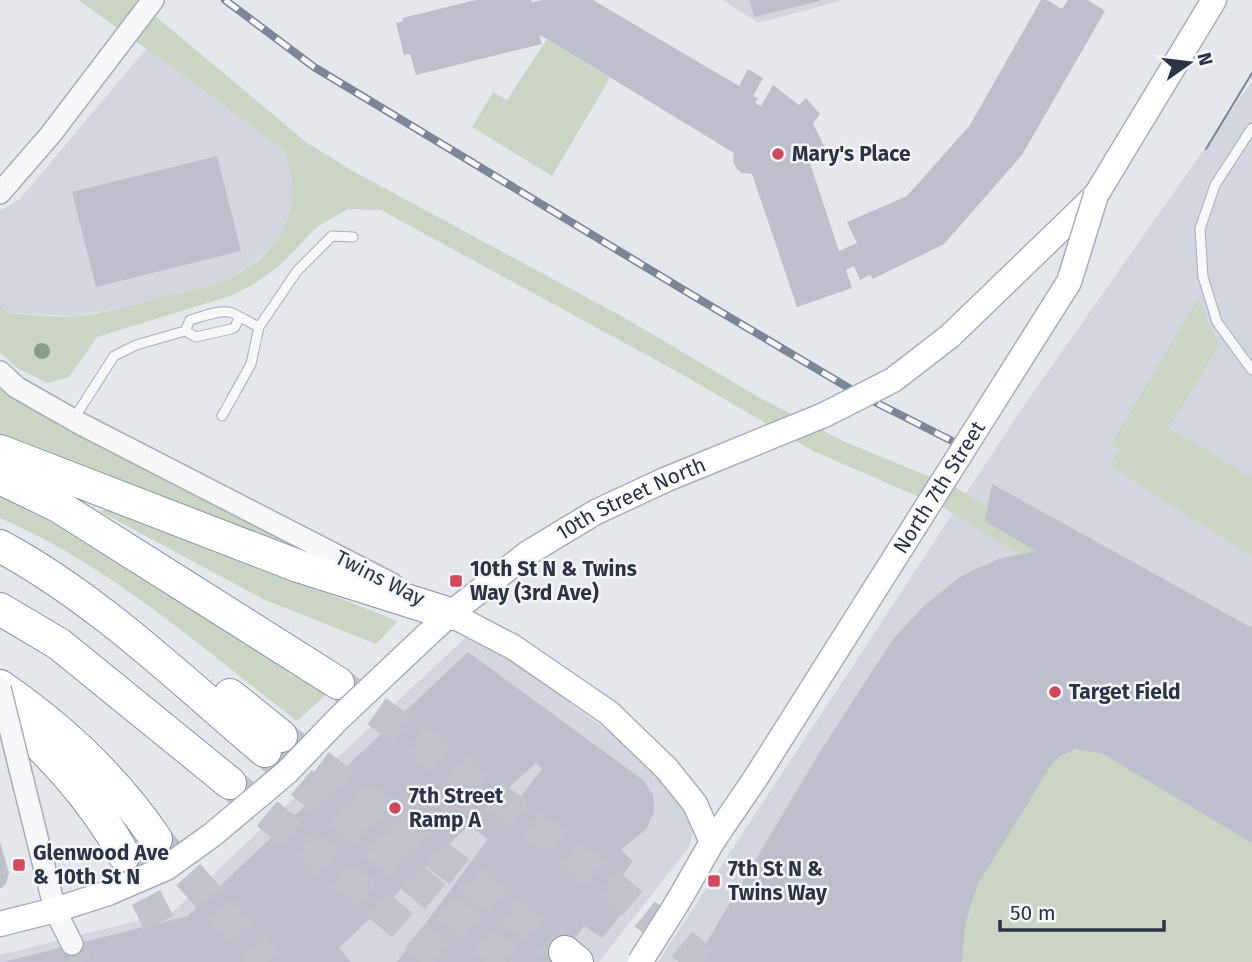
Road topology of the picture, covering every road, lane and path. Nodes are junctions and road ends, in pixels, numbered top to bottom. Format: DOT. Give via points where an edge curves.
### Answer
graph roads {
  1 [pos="153,0"];
  2 [pos="1214,0"];
  3 [pos="1252,128"];
  4 [pos="29,159"];
  5 [pos="0,166"];
  6 [pos="0,193"];
  7 [pos="1096,195"];
  8 [pos="353,236"];
  9 [pos="239,318"];
  10 [pos="259,327"];
  11 [pos="185,331"];
  12 [pos="1252,370"];
  13 [pos="0,372"];
  14 [pos="222,416"];
  15 [pos="73,419"];
  16 [pos="0,451"];
  17 [pos="0,478"];
  18 [pos="0,546"];
  19 [pos="0,608"];
  20 [pos="450,614"];
  21 [pos="338,683"];
  22 [pos="0,687"];
  23 [pos="0,708"];
  24 [pos="273,743"];
  25 [pos="230,783"];
  26 [pos="156,839"];
  27 [pos="712,842"];
  28 [pos="124,855"];
  29 [pos="55,910"];
  30 [pos="0,924"];
  31 [pos="72,944"];
  32 [pos="639,962"];
  1 -- 4 [label="street"];
  2 -- 7 [label="main road, North 7th Street"];
  3 -- 12 [label="lane" via="1215,185 1200,229 1203,277 1217,322"];
  4 -- 5 [label="street"];
  4 -- 6 [label="street"];
  7 -- 20 [label="main road, 10th Street North, bridge" via="950,336 892,380 824,415 596,512 528,553"];
  7 -- 27 [label="main road, North 7th Street, bridge" via="1069,282"];
  8 -- 10 [label="lane" via="332,236 298,271"];
  9 -- 10 [label="lane"];
  9 -- 11 [label="lane" via="235,327 196,337"];
  9 -- 11 [label="lane" via="230,312 195,318"];
  10 -- 14 [label="lane" via="251,364"];
  11 -- 15 [label="lane" via="114,356"];
  13 -- 15 [label="street, Twins Way" via="16,387"];
  15 -- 20 [label="street, Twins Way"];
  16 -- 20 [label="highway" via="298,566"];
  17 -- 21 [label="highway" via="58,506"];
  18 -- 24 [label="highway" via="132,620"];
  19 -- 25 [label="highway" via="59,644"];
  20 -- 27 [label="main road, Twins Way" via="513,647 609,713 667,769 695,804"];
  20 -- 29 [label="main road, 10th Street North, bridge" via="287,772 212,835 166,868"];
  22 -- 26 [label="highway" via="51,723 94,762"];
  22 -- 29 [label="street, bridge"];
  23 -- 28 [label="highway" via="81,790"];
  27 -- 32 [label="main road, North 7th Street, bridge"];
  29 -- 30 [label="main road, 10th Street North"];
  29 -- 31 [label="street"];
}
